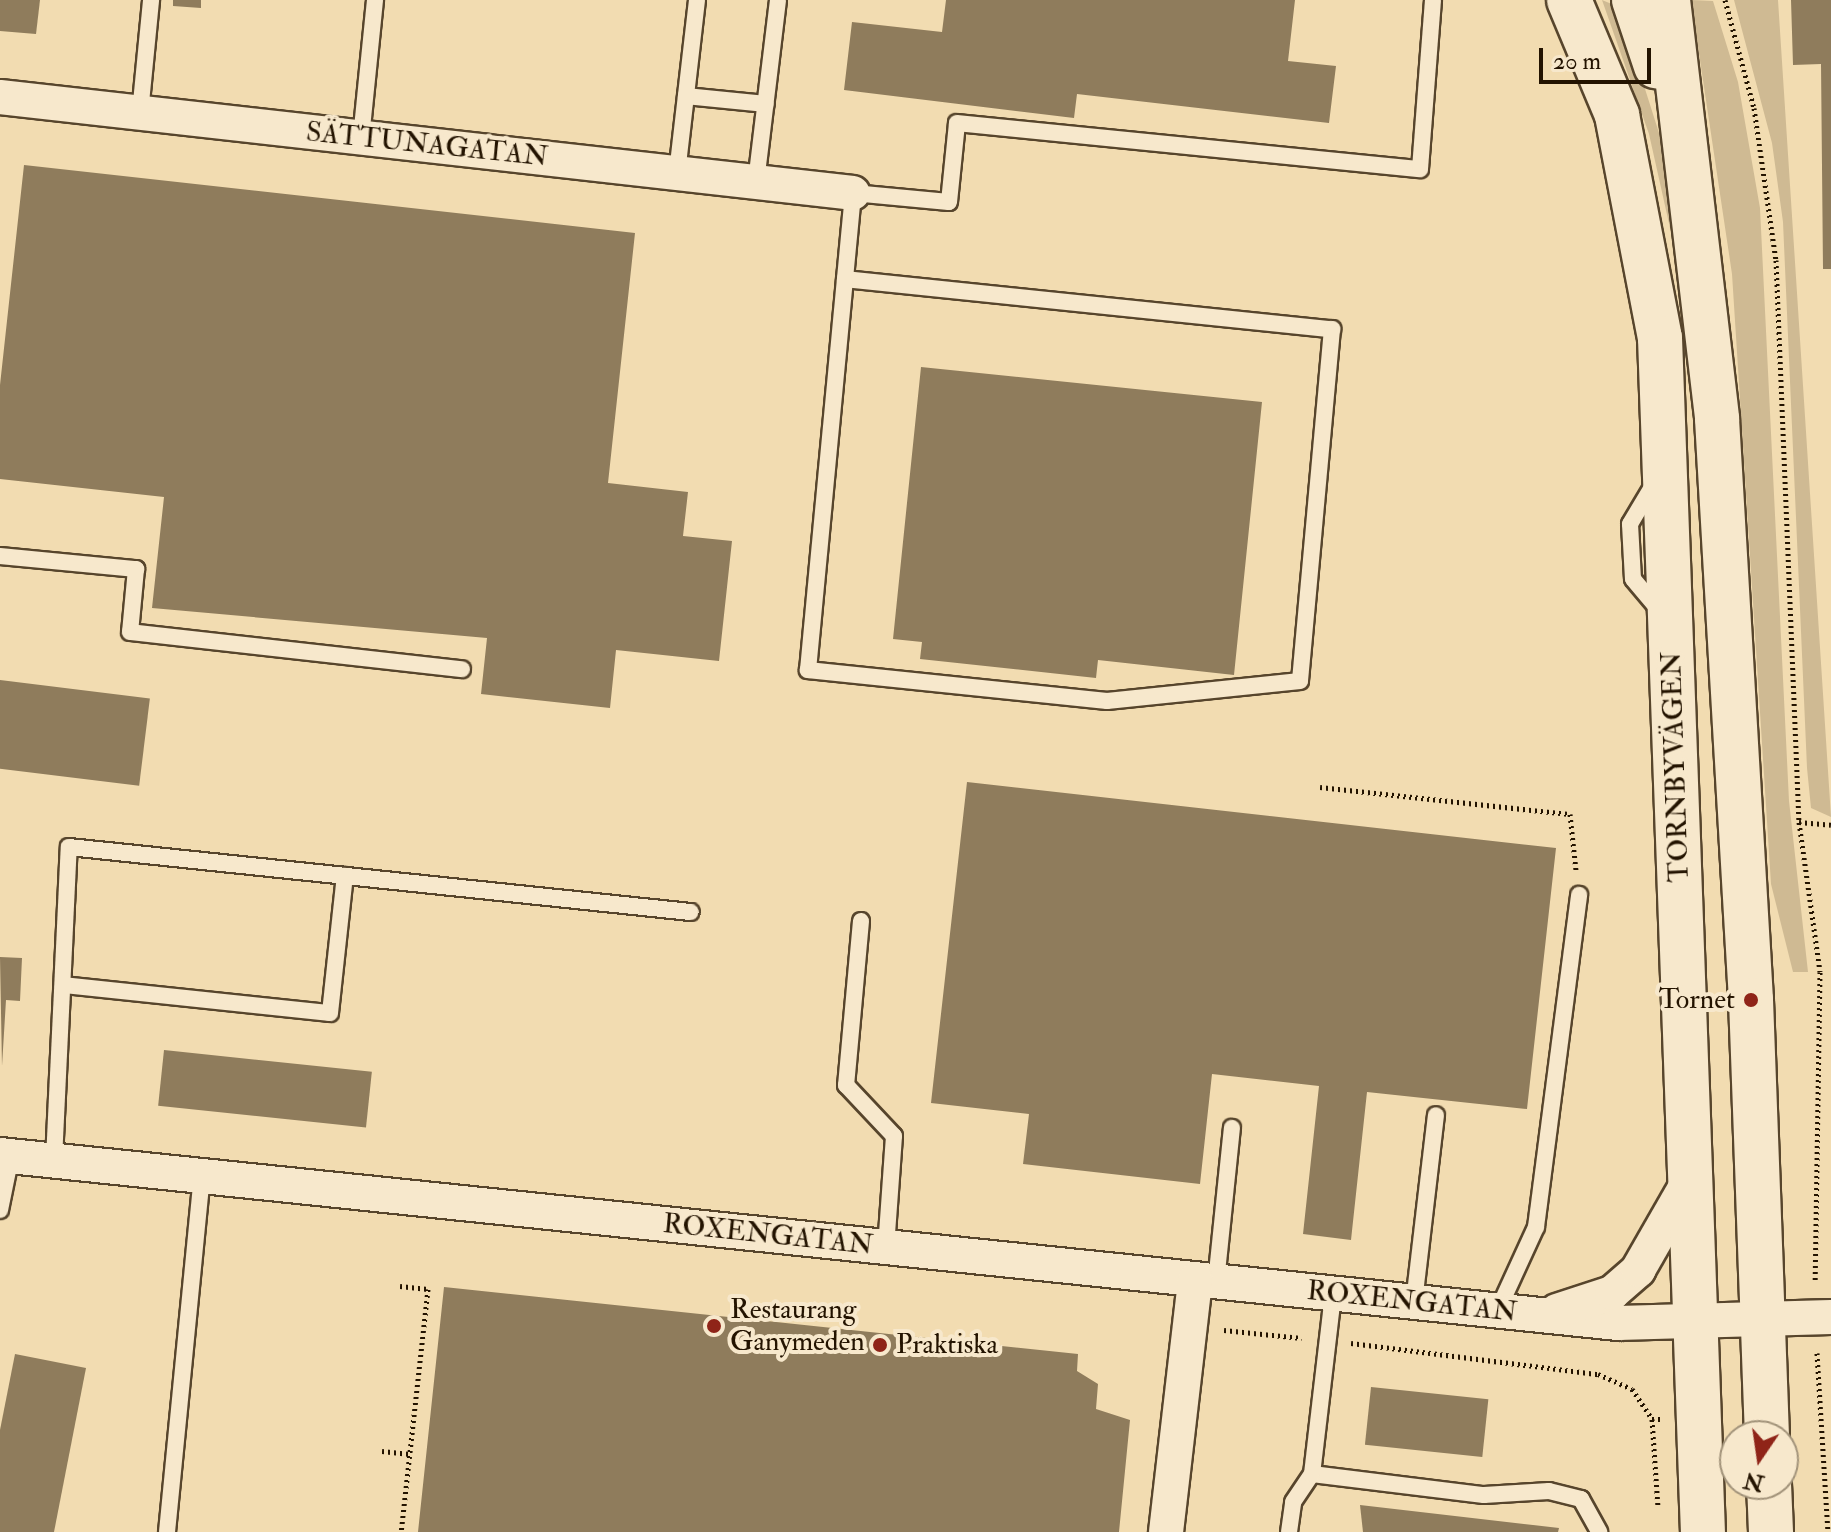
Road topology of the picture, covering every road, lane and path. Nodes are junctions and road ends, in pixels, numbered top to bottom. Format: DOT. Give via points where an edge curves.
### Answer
graph roads {
  1 [pos="151,0"];
  2 [pos="375,0"];
  3 [pos="697,0"];
  4 [pos="778,0"];
  5 [pos="1433,0"];
  6 [pos="1634,0"];
  7 [pos="1668,0"];
  8 [pos="1725,0"];
  9 [pos="1570,5"];
  10 [pos="686,96"];
  11 [pos="0,97"];
  12 [pos="766,104"];
  13 [pos="140,113"];
  14 [pos="361,138"];
  15 [pos="677,173"];
  16 [pos="756,182"];
  17 [pos="1694,187"];
  18 [pos="853,193"];
  19 [pos="845,279"];
  20 [pos="0,556"];
  21 [pos="462,669"];
  22 [pos="1320,787"];
  23 [pos="1799,822"];
  24 [pos="1831,825"];
  25 [pos="345,876"];
  26 [pos="1579,895"];
  27 [pos="691,912"];
  28 [pos="861,921"];
  29 [pos="63,985"];
  30 [pos="1436,1115"];
  31 [pos="1232,1128"];
  32 [pos="6,1155"];
  33 [pos="54,1160"];
  34 [pos="202,1176"];
  35 [pos="1689,1181"];
  36 [pos="0,1210"];
  37 [pos="886,1247"];
  38 [pos="1206,1281"];
  39 [pos="400,1286"];
  40 [pos="1333,1294"];
  41 [pos="1414,1302"];
  42 [pos="1498,1310"];
  43 [pos="1536,1314"];
  44 [pos="1823,1318"];
  45 [pos="1762,1322"];
  46 [pos="1694,1326"];
  47 [pos="1190,1327"];
  48 [pos="1327,1340"];
  49 [pos="1821,1414"];
  50 [pos="1698,1417"];
  51 [pos="1652,1419"];
  52 [pos="1766,1420"];
  53 [pos="1794,1420"];
  54 [pos="382,1451"];
  55 [pos="410,1454"];
  56 [pos="1823,1458"];
  57 [pos="1831,1461"];
  58 [pos="1312,1474"];
  59 [pos="1770,1500"];
  60 [pos="1658,1518"];
  61 [pos="167,1532"];
  62 [pos="401,1532"];
  63 [pos="1166,1532"];
  64 [pos="1289,1532"];
  65 [pos="1599,1532"];
  66 [pos="1703,1532"];
  67 [pos="1771,1532"];
  68 [pos="1828,1532"];
  1 -- 13 [label="lane"];
  2 -- 14 [label="lane"];
  3 -- 10 [label="lane"];
  4 -- 12 [label="lane"];
  5 -- 18 [label="lane" via="1420,169 957,123 949,202"];
  6 -- 17 [label="main road"];
  7 -- 17 [label="main road"];
  8 -- 23 [label="path" via="1754,108 1776,260"];
  9 -- 35 [label="main road, TORNBYVÄGEN" via="1617,115 1638,198 1660,338"];
  10 -- 12 [label="lane"];
  10 -- 15 [label="lane"];
  11 -- 13 [label="street, SÄTTUNAGATAN"];
  12 -- 16 [label="lane"];
  13 -- 14 [label="street, SÄTTUNAGATAN"];
  14 -- 15 [label="street, SÄTTUNAGATAN"];
  15 -- 16 [label="street, SÄTTUNAGATAN"];
  16 -- 18 [label="street, SÄTTUNAGATAN"];
  17 -- 45 [label="main road" via="1741,799"];
  18 -- 19 [label="lane"];
  19 -- 19 [label="lane" via="808,670 1107,701 1300,681 1332,329"];
  20 -- 21 [label="lane" via="136,569 130,632"];
  22 -- 26 [label="path" via="1570,814"];
  23 -- 24 [label="path"];
  23 -- 44 [label="path" via="1820,972"];
  25 -- 27 [label="lane"];
  25 -- 29 [label="lane" via="330,1013"];
  25 -- 29 [label="lane" via="69,847"];
  26 -- 42 [label="lane" via="1536,1227"];
  28 -- 37 [label="lane" via="846,1085 894,1136"];
  29 -- 33 [label="lane"];
  30 -- 41 [label="lane"];
  31 -- 38 [label="lane"];
  32 -- 33 [label="street, ROXENGATAN"];
  32 -- 36 [label="lane"];
  33 -- 34 [label="street, ROXENGATAN"];
  34 -- 37 [label="street, ROXENGATAN"];
  34 -- 61 [label="lane"];
  35 -- 43 [label="street, ROXENGATAN" via="1655,1247 1612,1293"];
  35 -- 46 [label="main road, TORNBYVÄGEN"];
  37 -- 38 [label="street, ROXENGATAN"];
  38 -- 40 [label="street, ROXENGATAN"];
  38 -- 47 [label="street"];
  39 -- 55 [label="path" via="428,1289"];
  40 -- 41 [label="street, ROXENGATAN"];
  40 -- 48 [label="lane"];
  41 -- 42 [label="street, ROXENGATAN"];
  42 -- 43 [label="street, ROXENGATAN"];
  43 -- 46 [label="street, ROXENGATAN"];
  44 -- 45 [label="street, ROXENGATAN"];
  44 -- 49 [label="path"];
  45 -- 46 [label="street, ROXENGATAN"];
  45 -- 52 [label="main road"];
  46 -- 50 [label="main road, TORNBYVÄGEN"];
  47 -- 48 [label="path"];
  47 -- 63 [label="street"];
  48 -- 51 [label="path" via="1598,1374 1632,1389"];
  48 -- 58 [label="lane"];
  49 -- 53 [label="path"];
  49 -- 56 [label="path"];
  50 -- 51 [label="path"];
  50 -- 66 [label="main road, TORNBYVÄGEN"];
  51 -- 60 [label="path"];
  54 -- 55 [label="path"];
  55 -- 62 [label="path"];
  56 -- 57 [label="path"];
  56 -- 68 [label="path"];
  58 -- 64 [label="lane" via="1293,1502"];
  58 -- 65 [label="lane" via="1484,1495 1549,1491 1581,1499"];
  59 -- 67 [label="main road"];
}
